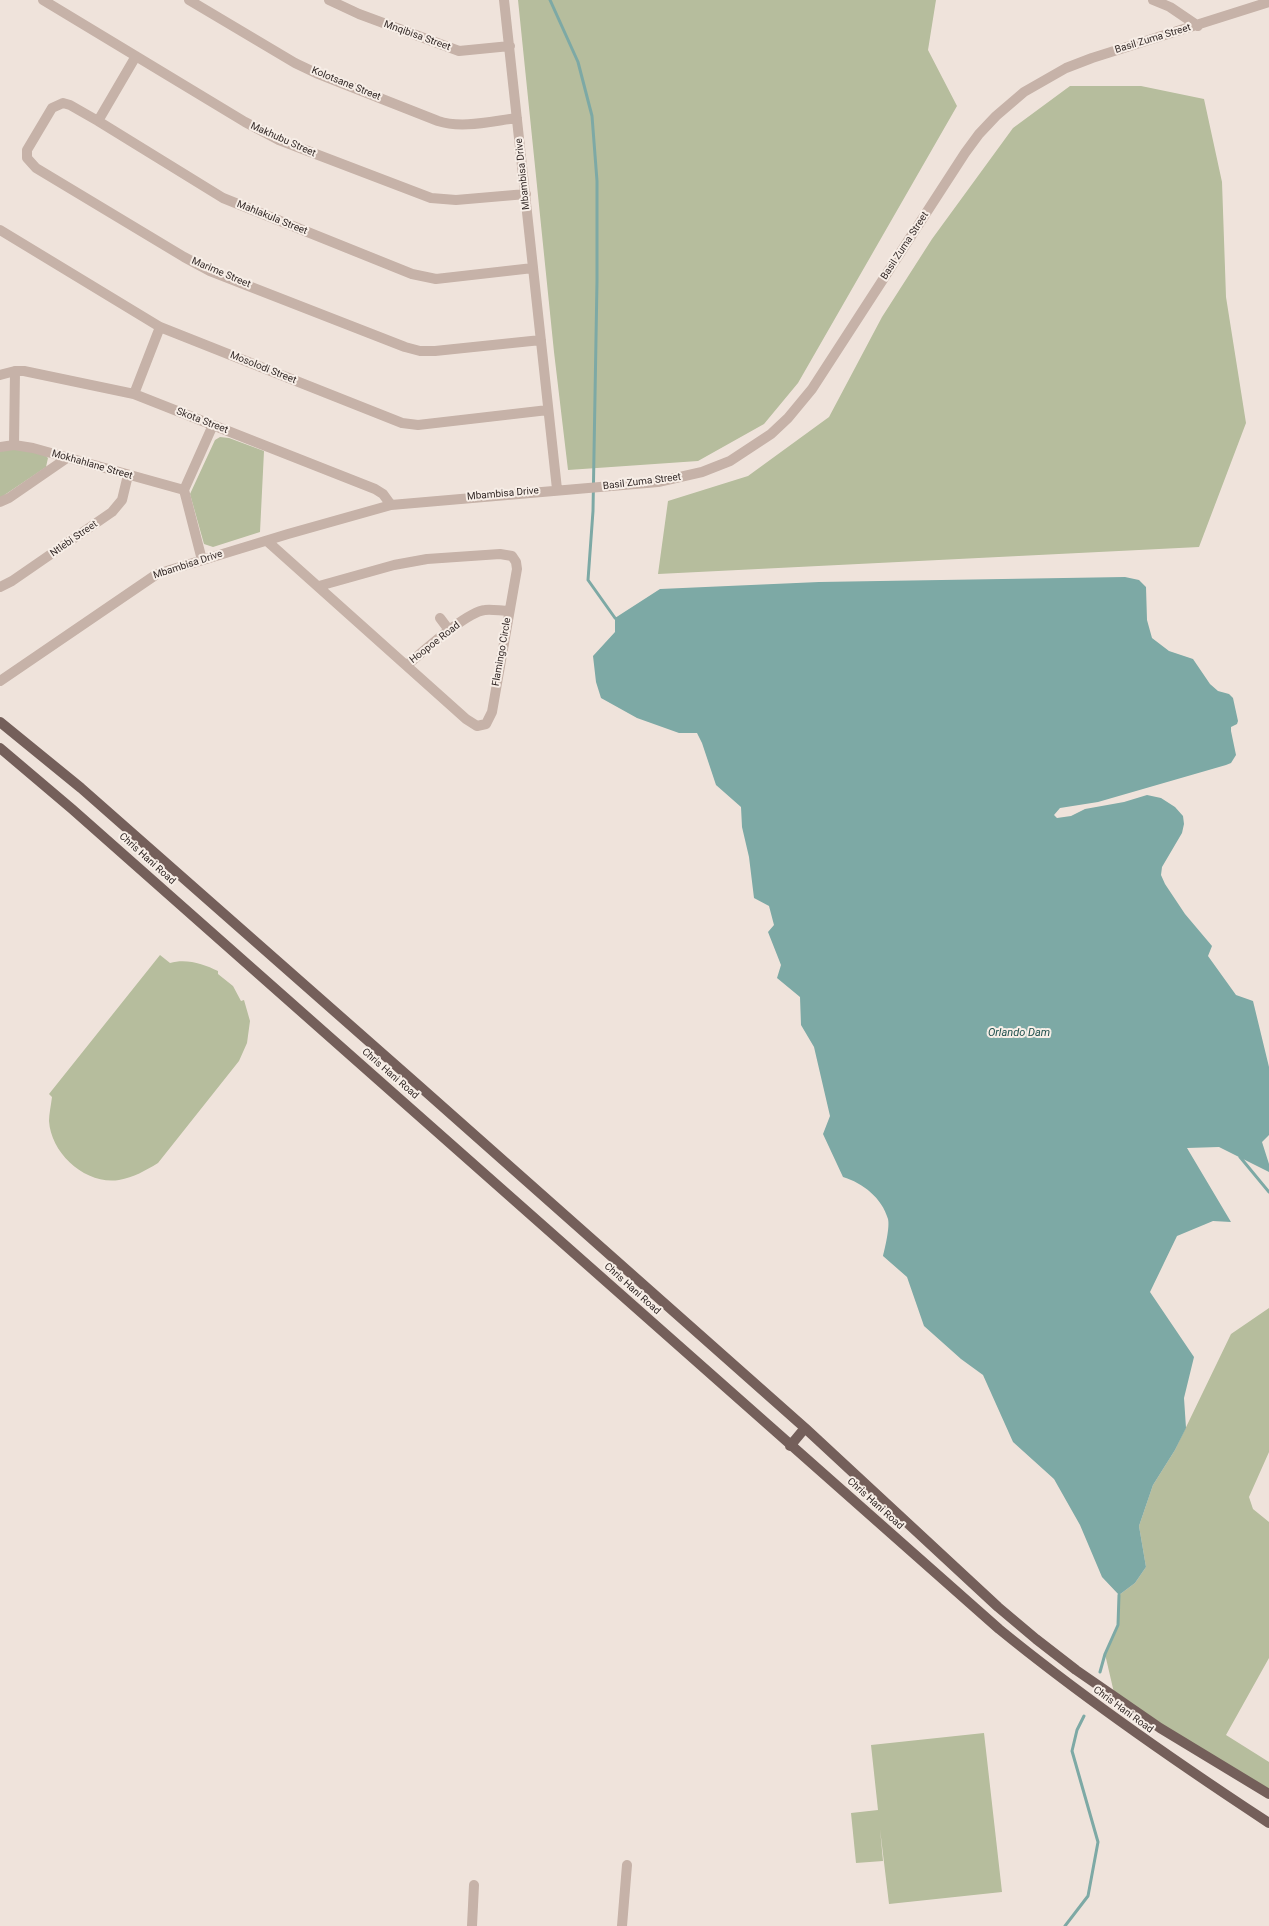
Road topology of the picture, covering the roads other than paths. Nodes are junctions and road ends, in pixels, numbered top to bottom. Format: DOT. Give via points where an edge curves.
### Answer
graph roads {
  1 [pos="189,0"];
  2 [pos="329,0"];
  3 [pos="504,0"];
  4 [pos="1153,0"];
  5 [pos="48,1"];
  6 [pos="1269,2"];
  7 [pos="1198,26"];
  8 [pos="510,46"];
  9 [pos="136,56"];
  10 [pos="517,118"];
  11 [pos="98,121"];
  12 [pos="526,194"];
  13 [pos="0,230"];
  14 [pos="533,268"];
  15 [pos="160,327"];
  16 [pos="541,340"];
  17 [pos="14,371"];
  18 [pos="0,374"];
  19 [pos="134,394"];
  20 [pos="548,410"];
  21 [pos="213,426"];
  22 [pos="14,445"];
  23 [pos="0,447"];
  24 [pos="67,458"];
  25 [pos="128,475"];
  26 [pos="184,490"];
  27 [pos="557,490"];
  28 [pos="0,502"];
  29 [pos="391,505"];
  30 [pos="267,540"];
  31 [pos="202,560"];
  32 [pos="319,586"];
  33 [pos="0,587"];
  34 [pos="509,611"];
  35 [pos="440,618"];
  36 [pos="449,630"];
  37 [pos="407,665"];
  38 [pos="0,681"];
  39 [pos="0,722"];
  40 [pos="0,748"];
  41 [pos="0,755"];
  42 [pos="17,761"];
  43 [pos="805,1428"];
  44 [pos="790,1446"];
  45 [pos="1269,1794"];
  46 [pos="1269,1823"];
  47 [pos="627,1865"];
  48 [pos="474,1885"];
  49 [pos="472,1926"];
  50 [pos="622,1926"];
  1 -- 10 [label="street, Kolotsane Street" via="302,66 438,121 461,125"];
  2 -- 8 [label="street, Mnqibisa Street" via="449,48 466,51"];
  3 -- 8 [label="street, Mbambisa Drive"];
  4 -- 7 [label="street" via="1170,7"];
  5 -- 9 [label="street, Makhubu Street"];
  6 -- 7 [label="street, Basil Zuma Street"];
  7 -- 27 [label="street, Basil Zuma Street" via="1066,68 1024,92 996,116 965,153 812,389 771,434 730,461 702,472 658,482"];
  8 -- 10 [label="street, Mbambisa Drive"];
  9 -- 11 [label="street"];
  9 -- 12 [label="street, Makhubu Street" via="266,133 418,194 439,200 456,200"];
  10 -- 12 [label="street, Mbambisa Drive"];
  11 -- 14 [label="street, Mahlakula Street" via="223,198 412,274 436,279"];
  11 -- 16 [label="street, Marime Street" via="70,105 55,105 27,150 29,162 199,265 404,347 420,351"];
  12 -- 14 [label="street, Mbambisa Drive"];
  13 -- 15 [label="street, Mosolodi Street"];
  14 -- 16 [label="street, Mbambisa Drive"];
  15 -- 19 [label="street"];
  15 -- 20 [label="street, Mosolodi Street" via="406,424 418,425"];
  16 -- 20 [label="street, Mbambisa Drive"];
  17 -- 18 [label="street, Skota Street"];
  17 -- 19 [label="street, Skota Street" via="38,373"];
  17 -- 22 [label="street"];
  19 -- 21 [label="street, Skota Street"];
  20 -- 27 [label="street, Mbambisa Drive"];
  21 -- 26 [label="street"];
  21 -- 29 [label="street, Skota Street" via="375,490 383,494"];
  22 -- 23 [label="street, Mokhahlane Street"];
  22 -- 24 [label="street, Mokhahlane Street"];
  24 -- 25 [label="street, Mokhahlane Street"];
  24 -- 28 [label="street"];
  25 -- 26 [label="street, Mokhahlane Street"];
  25 -- 33 [label="street, Ntlebi Street" via="122,500 112,512"];
  26 -- 31 [label="street"];
  27 -- 29 [label="street, Mbambisa Drive"];
  29 -- 30 [label="street, Mbambisa Drive"];
  30 -- 31 [label="street, Mbambisa Drive"];
  30 -- 32 [label="street, Flamingo Circle"];
  31 -- 38 [label="street, Mbambisa Drive" via="146,580"];
  32 -- 34 [label="street, Flamingo Circle" via="394,565 427,559 507,554 514,558 517,569"];
  32 -- 37 [label="street, Flamingo Circle"];
  34 -- 36 [label="street, Hoopoe Road" via="480,611"];
  34 -- 37 [label="street, Flamingo Circle" via="491,718 483,726 472,724"];
  35 -- 36 [label="street"];
  36 -- 37 [label="street, Hoopoe Road"];
  39 -- 43 [label="main road, Chris Hani Road" via="98,802"];
  40 -- 42 [label="main road, Chris Hani Road"];
  41 -- 42 [label="main road"];
  42 -- 44 [label="main road, Chris Hani Road"];
  43 -- 44 [label="main road"];
  43 -- 45 [label="main road, Chris Hani Road" via="993,1602 1047,1648 1160,1728"];
  44 -- 46 [label="main road, Chris Hani Road" via="1049,1670 1132,1731"];
  47 -- 50 [label="street"];
  48 -- 49 [label="street"];
}
